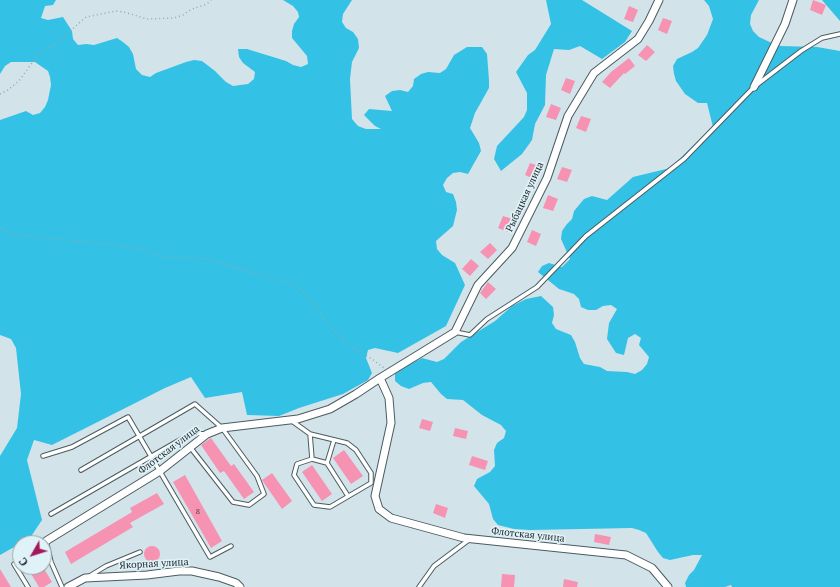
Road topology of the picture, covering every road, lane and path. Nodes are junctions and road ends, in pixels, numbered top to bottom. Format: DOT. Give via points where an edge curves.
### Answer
graph roads {
  1 [pos="212,0"];
  2 [pos="659,0"];
  3 [pos="793,0"];
  4 [pos="840,34"];
  5 [pos="754,87"];
  6 [pos="0,94"];
  7 [pos="0,228"];
  8 [pos="455,332"];
  9 [pos="389,372"];
  10 [pos="380,378"];
  11 [pos="291,420"];
  12 [pos="222,428"];
  13 [pos="207,434"];
  14 [pos="310,434"];
  15 [pos="139,436"];
  16 [pos="334,440"];
  17 [pos="190,447"];
  18 [pos="44,456"];
  19 [pos="151,457"];
  20 [pos="312,459"];
  21 [pos="327,463"];
  22 [pos="81,470"];
  23 [pos="160,471"];
  24 [pos="348,496"];
  25 [pos="50,514"];
  26 [pos="52,537"];
  27 [pos="471,538"];
  28 [pos="231,546"];
  29 [pos="140,552"];
  30 [pos="52,564"];
  31 [pos="21,575"];
  32 [pos="85,578"];
  33 [pos="28,587"];
  34 [pos="62,587"];
  35 [pos="68,587"];
  36 [pos="240,587"];
  37 [pos="419,587"];
  38 [pos="668,587"];
  1 -- 6 [label="path" via="183,16 174,18 147,18 116,11 86,17 57,42 42,50 19,81"];
  2 -- 8 [label="street, Рыбацкая улица" via="650,22 638,39 594,73 568,116 547,178 512,248 478,285"];
  3 -- 5 [label="street" via="785,24"];
  4 -- 5 [label="lane" via="822,38"];
  5 -- 8 [label="lane" via="684,159 586,236 537,287 470,334"];
  7 -- 9 [label="path" via="18,235 115,245 165,257 207,259 298,286 316,306 327,324 350,346"];
  8 -- 9 [label="street"];
  9 -- 10 [label="street"];
  10 -- 11 [label="street, Флотская улица" via="330,409"];
  10 -- 27 [label="street, Флотская улица" via="388,398 391,423 375,496 378,509 390,518"];
  11 -- 12 [label="street, Флотская улица"];
  11 -- 14 [label="lane"];
  12 -- 13 [label="street, Флотская улица"];
  12 -- 15 [label="lane" via="195,404"];
  12 -- 17 [label="lane" via="257,476 264,494 249,505 233,502"];
  13 -- 17 [label="street, Флотская улица"];
  13 -- 19 [label="lane" via="192,433"];
  14 -- 16 [label="lane"];
  14 -- 20 [label="lane"];
  15 -- 18 [label="lane" via="128,417 72,447"];
  15 -- 19 [label="lane"];
  15 -- 22 [label="lane"];
  16 -- 21 [label="lane"];
  16 -- 24 [label="lane" via="347,443 356,450 372,473 371,482"];
  17 -- 23 [label="street, Флотская улица"];
  19 -- 23 [label="lane"];
  19 -- 25 [label="lane"];
  20 -- 21 [label="lane"];
  20 -- 24 [label="lane" via="297,464 294,475 314,505 330,507"];
  21 -- 24 [label="lane"];
  23 -- 26 [label="street, Флотская улица"];
  23 -- 28 [label="lane" via="210,557"];
  27 -- 37 [label="lane" via="434,566"];
  27 -- 38 [label="street, Флотская улица" via="626,555 652,568"];
  29 -- 32 [label="lane"];
  30 -- 34 [label="lane"];
  31 -- 33 [label="lane"];
  32 -- 35 [label="street, Якорная улица"];
  32 -- 36 [label="street, Якорная улица" via="179,571 229,580"];
}
